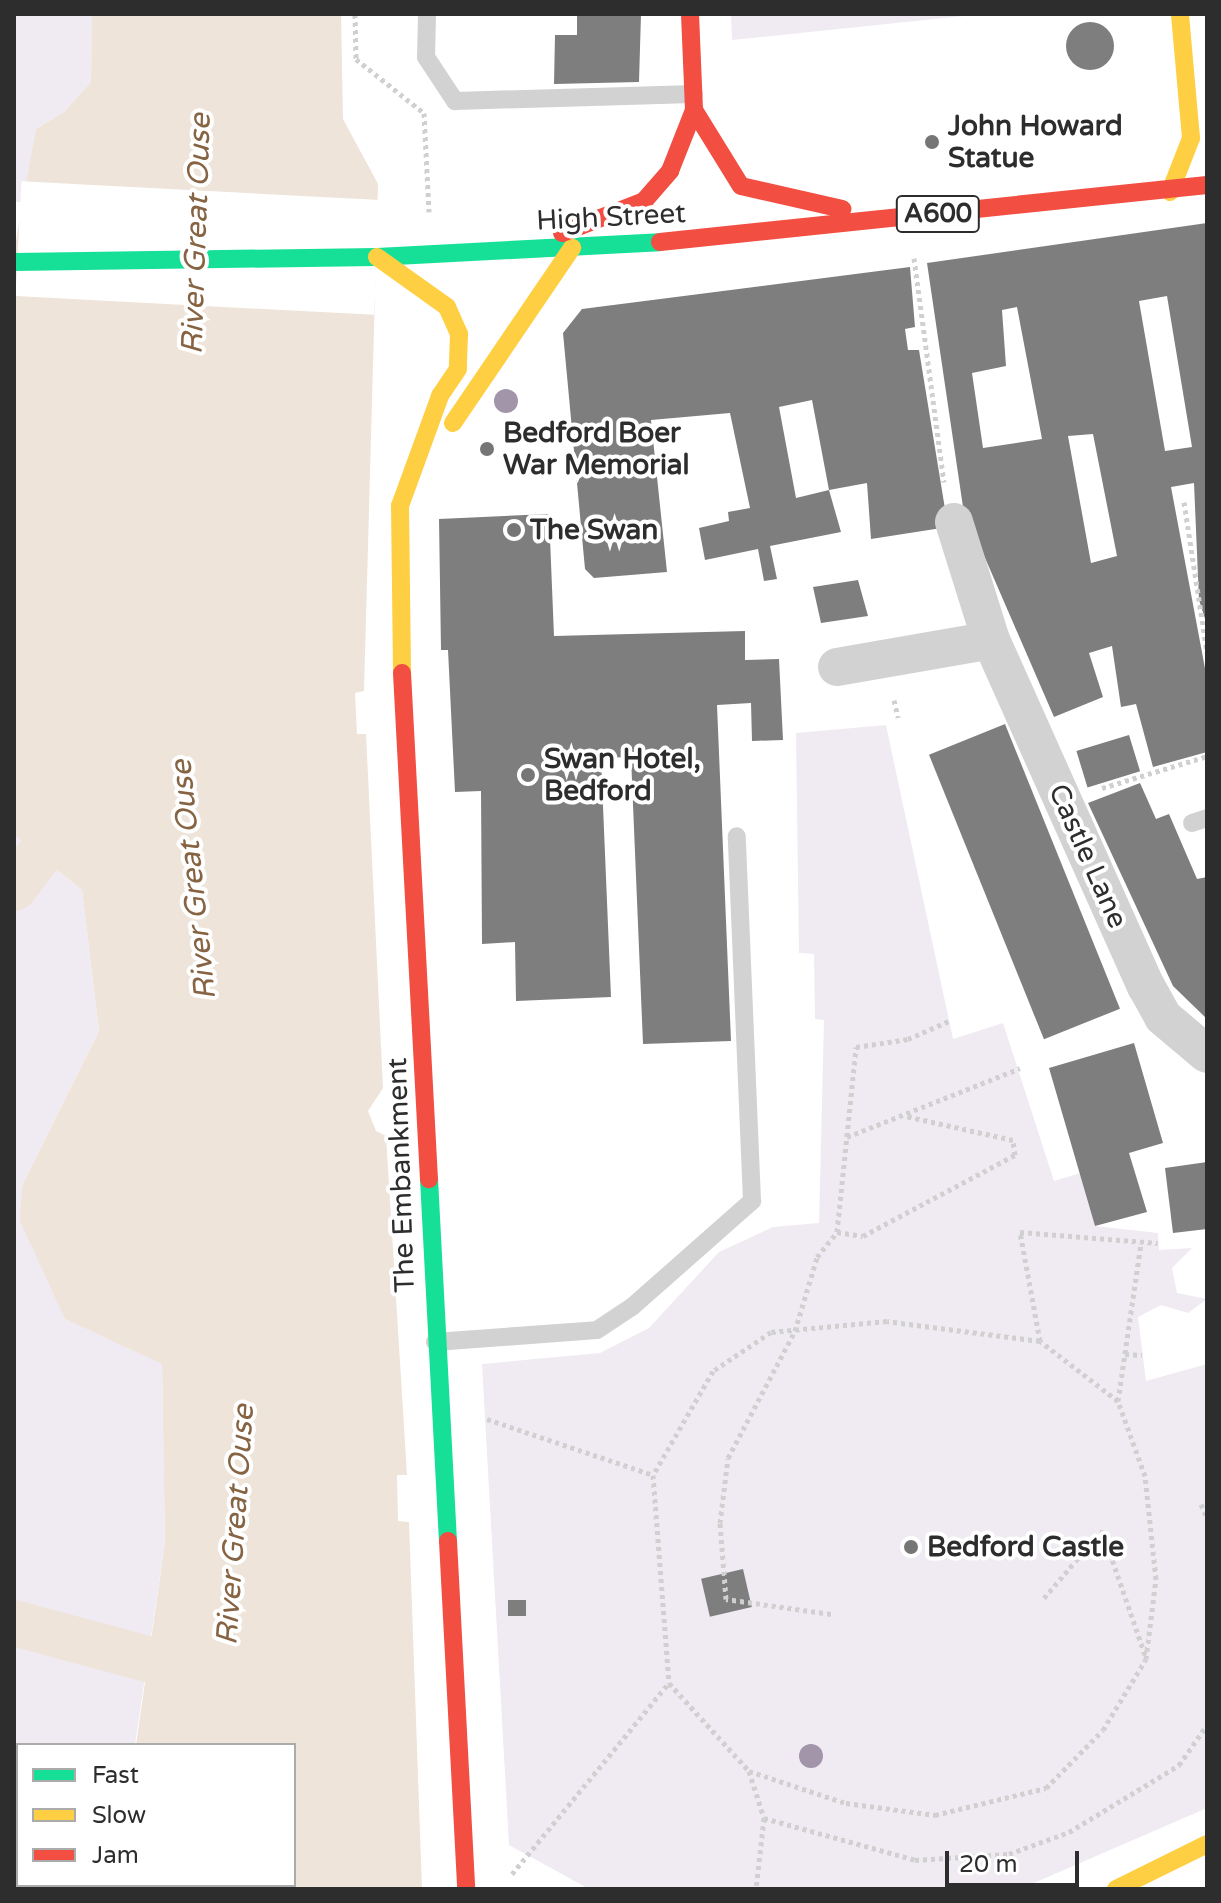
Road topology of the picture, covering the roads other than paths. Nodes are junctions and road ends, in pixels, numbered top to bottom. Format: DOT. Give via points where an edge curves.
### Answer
graph roads {
  1 [pos="427,14"];
  2 [pos="690,14"];
  3 [pos="1180,14"];
  4 [pos="694,102"];
  5 [pos="1207,185"];
  6 [pos="1170,192"];
  7 [pos="878,215"];
  8 [pos="572,248"];
  9 [pos="486,253"];
  10 [pos="377,257"];
  11 [pos="14,262"];
  12 [pos="418,464"];
  13 [pos="954,522"];
  14 [pos="991,640"];
  15 [pos="837,667"];
  16 [pos="737,836"];
  17 [pos="1207,1054"];
  18 [pos="435,1342"];
  19 [pos="1207,1844"];
  20 [pos="466,1889"];
  21 [pos="1116,1889"];
  1 -- 4 [label="lane" via="426,57 455,101"];
  2 -- 4 [label="street, A600"];
  3 -- 6 [label="street" via="1191,138"];
  4 -- 7 [label="street, A600" via="741,186"];
  4 -- 9 [label="street, A600" via="670,171 644,201 604,222"];
  5 -- 6 [label="street, High Street / A600"];
  6 -- 7 [label="street, High Street / A600" via="909,217"];
  7 -- 8 [label="street, High Street / A600" via="726,238"];
  8 -- 9 [label="street, High Street / A600"];
  8 -- 12 [label="street, The Embankment" via="474,399"];
  9 -- 10 [label="street, High Street / A600"];
  10 -- 11 [label="street, High Street / A600"];
  10 -- 12 [label="street, The Embankment" via="447,307 459,334 458,369 440,396"];
  12 -- 18 [label="street, The Embankment" via="400,506 396,559 422,975"];
  13 -- 14 [label="street, Castle Lane"];
  14 -- 15 [label="street"];
  14 -- 17 [label="street, Castle Lane" via="1163,1017"];
  16 -- 18 [label="lane" via="752,1201 633,1306 597,1330"];
  18 -- 20 [label="street, The Embankment"];
  19 -- 21 [label="street"];
}
